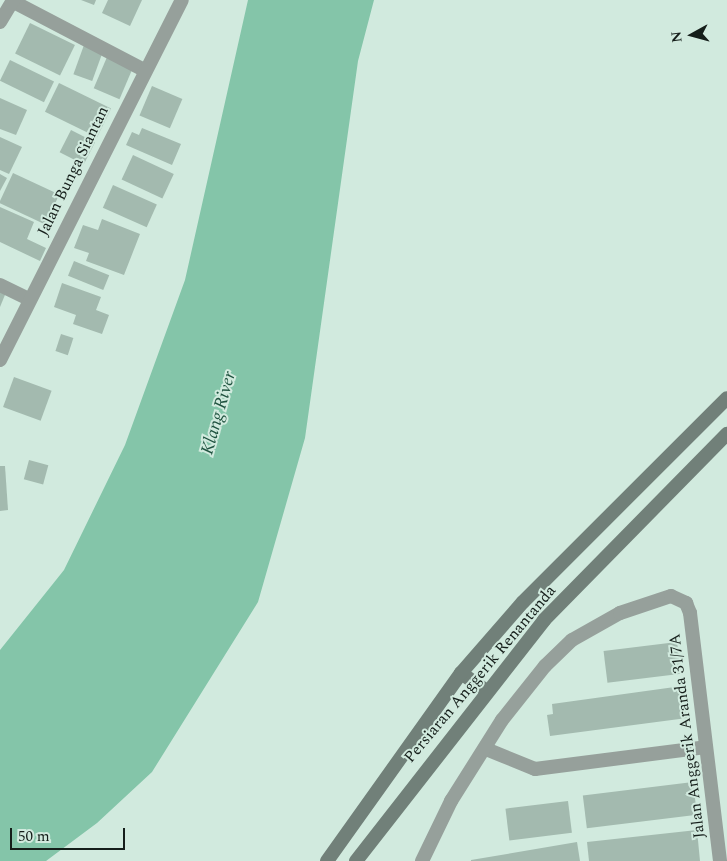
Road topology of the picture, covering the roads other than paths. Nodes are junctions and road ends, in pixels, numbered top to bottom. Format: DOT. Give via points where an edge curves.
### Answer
graph roads {
  1 [pos="182,0"];
  2 [pos="13,1"];
  3 [pos="0,22"];
  4 [pos="144,70"];
  5 [pos="0,285"];
  6 [pos="30,299"];
  7 [pos="0,360"];
  8 [pos="727,398"];
  9 [pos="727,434"];
  10 [pos="462,673"];
  11 [pos="485,690"];
  12 [pos="706,747"];
  13 [pos="486,750"];
  14 [pos="327,861"];
  15 [pos="356,861"];
  16 [pos="422,861"];
  17 [pos="720,861"];
  1 -- 4 [label="street, Jalan Bunga Siantan"];
  2 -- 3 [label="street"];
  2 -- 4 [label="street"];
  4 -- 6 [label="street, Jalan Bunga Siantan"];
  5 -- 6 [label="street"];
  6 -- 7 [label="street, Jalan Bunga Siantan"];
  8 -- 10 [label="main road, Persiaran Anggerik Renantanda" via="523,602"];
  9 -- 11 [label="main road, Persiaran Anggerik Renantanda" via="544,620"];
  10 -- 11 [label="main road"];
  10 -- 14 [label="main road, Persiaran Anggerik Renantanda"];
  11 -- 15 [label="main road, Persiaran Anggerik Renantanda"];
  12 -- 13 [label="street" via="535,769"];
  12 -- 13 [label="street, Jalan Anggerik Aranda 31/7A" via="690,613 686,603 671,596 620,613 572,640 502,720"];
  12 -- 17 [label="street, Jalan Anggerik Aranda 31/7A"];
  13 -- 16 [label="street, Jalan Anggerik Aranda 31/7A" via="450,801"];
}
